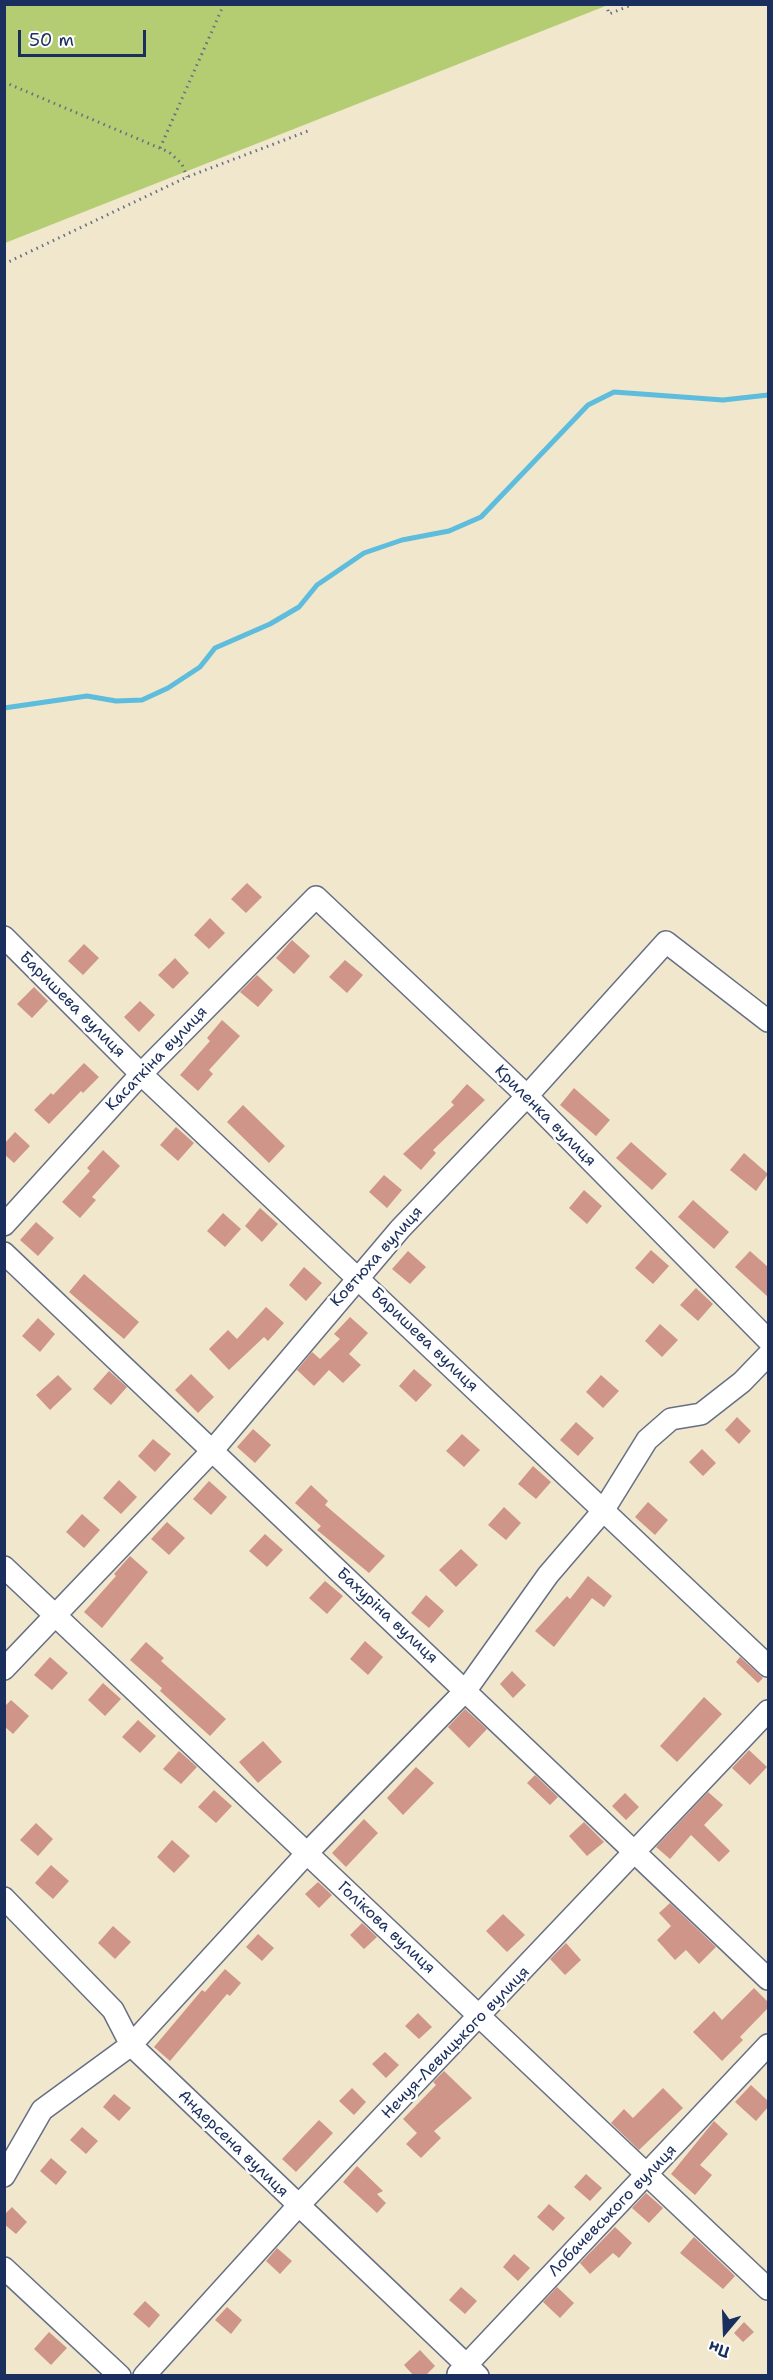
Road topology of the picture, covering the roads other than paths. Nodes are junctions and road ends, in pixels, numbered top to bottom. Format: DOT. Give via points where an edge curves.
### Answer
graph roads {
  1 [pos="316,897"];
  2 [pos="4,937"];
  3 [pos="768,1021"];
  4 [pos="141,1074"];
  5 [pos="527,1096"];
  6 [pos="4,1225"];
  7 [pos="4,1253"];
  8 [pos="358,1277"];
  9 [pos="768,1340"];
  10 [pos="768,1355"];
  11 [pos="212,1451"];
  12 [pos="603,1511"];
  13 [pos="4,1567"];
  14 [pos="55,1614"];
  15 [pos="768,1666"];
  16 [pos="4,1669"];
  17 [pos="466,1690"];
  18 [pos="768,1711"];
  19 [pos="307,1853"];
  20 [pos="636,1853"];
  21 [pos="4,1898"];
  22 [pos="768,1979"];
  23 [pos="481,2017"];
  24 [pos="131,2045"];
  25 [pos="768,2045"];
  26 [pos="648,2175"];
  27 [pos="4,2176"];
  28 [pos="298,2206"];
  29 [pos="4,2268"];
  30 [pos="768,2289"];
  31 [pos="467,2372"];
  32 [pos="120,2376"];
  33 [pos="144,2376"];
  1 -- 4 [label="street, Касаткіна вулиця"];
  1 -- 5 [label="street, Криленка вулиця"];
  2 -- 4 [label="street, Баришева вулиця"];
  3 -- 5 [label="street, Ковтюха вулиця" via="666,942"];
  4 -- 6 [label="street, Касаткіна вулиця"];
  4 -- 8 [label="street, Баришева вулиця"];
  5 -- 8 [label="street, Ковтюха вулиця"];
  5 -- 9 [label="street, Криленка вулиця"];
  7 -- 11 [label="street, Бахуріна вулиця"];
  8 -- 11 [label="street, Ковтюха вулиця"];
  8 -- 12 [label="street, Баришева вулиця"];
  10 -- 12 [label="street" via="742,1382 701,1414 671,1419 647,1440"];
  11 -- 14 [label="street, Ковтюха вулиця"];
  11 -- 17 [label="street, Бахуріна вулиця"];
  12 -- 15 [label="street, Баришева вулиця"];
  12 -- 17 [label="street" via="548,1575"];
  13 -- 14 [label="street, Голікова вулиця"];
  14 -- 16 [label="street, Ковтюха вулиця"];
  14 -- 19 [label="street, Голікова вулиця"];
  17 -- 19 [label="street"];
  17 -- 20 [label="street, Бахуріна вулиця"];
  18 -- 20 [label="street, Нечуя-Левицького вулиця"];
  19 -- 23 [label="street, Голікова вулиця"];
  19 -- 24 [label="street"];
  20 -- 22 [label="street, Бахуріна вулиця"];
  20 -- 23 [label="street, Нечуя-Левицького вулиця"];
  21 -- 24 [label="street, Андерсена вулиця" via="113,2010"];
  23 -- 26 [label="street, Голікова вулиця"];
  23 -- 28 [label="street, Нечуя-Левицького вулиця"];
  24 -- 27 [label="street" via="42,2110"];
  24 -- 28 [label="street, Андерсена вулиця"];
  25 -- 26 [label="street, Лобачевського вулиця"];
  26 -- 30 [label="street, Голікова вулиця"];
  26 -- 31 [label="street, Лобачевського вулиця"];
  28 -- 31 [label="street, Андерсена вулиця"];
  28 -- 33 [label="street, Нечуя-Левицького вулиця"];
  29 -- 32 [label="street"];
}
